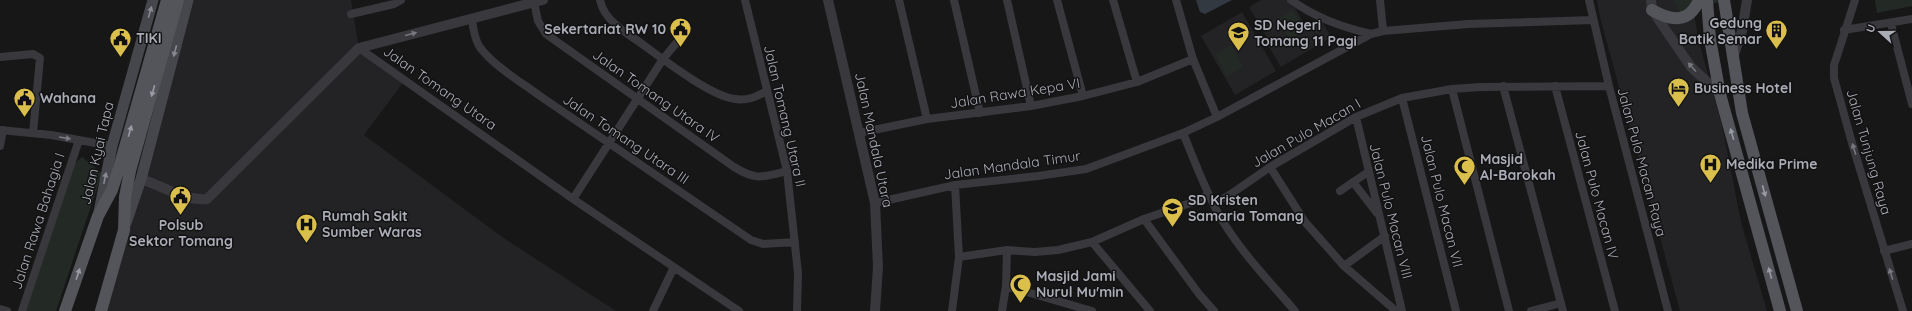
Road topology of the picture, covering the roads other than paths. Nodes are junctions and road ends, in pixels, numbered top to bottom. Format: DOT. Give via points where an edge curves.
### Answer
graph roads {
  1 [pos="153,0"];
  2 [pos="167,0"];
  3 [pos="178,0"];
  4 [pos="188,0"];
  5 [pos="401,0"];
  6 [pos="600,0"];
  7 [pos="745,0"];
  8 [pos="828,0"];
  9 [pos="899,0"];
  10 [pos="954,0"];
  11 [pos="1007,0"];
  12 [pos="1057,0"];
  13 [pos="1113,0"];
  14 [pos="1176,0"];
  15 [pos="1291,0"];
  16 [pos="1380,0"];
  17 [pos="1589,0"];
  18 [pos="1699,0"];
  19 [pos="1707,0"];
  20 [pos="1724,0"];
  21 [pos="1747,0"];
  22 [pos="1855,0"];
  23 [pos="539,1"];
  24 [pos="1651,5"];
  25 [pos="351,14"];
  26 [pos="472,18"];
  27 [pos="1912,19"];
  28 [pos="1593,20"];
  29 [pos="1891,24"];
  30 [pos="1844,30"];
  31 [pos="1383,31"];
  32 [pos="1371,34"];
  33 [pos="683,35"];
  34 [pos="359,48"];
  35 [pos="0,57"];
  36 [pos="663,59"];
  37 [pos="1193,59"];
  38 [pos="1733,61"];
  39 [pos="1137,82"];
  40 [pos="1503,86"];
  41 [pos="1555,86"];
  42 [pos="1608,86"];
  43 [pos="1452,89"];
  44 [pos="767,91"];
  45 [pos="1720,94"];
  46 [pos="1083,96"];
  47 [pos="1402,98"];
  48 [pos="638,100"];
  49 [pos="1912,104"];
  50 [pos="1031,106"];
  51 [pos="980,113"];
  52 [pos="1216,117"];
  53 [pos="1356,117"];
  54 [pos="927,119"];
  55 [pos="2,130"];
  56 [pos="33,133"];
  57 [pos="859,133"];
  58 [pos="1183,133"];
  59 [pos="79,140"];
  60 [pos="609,143"];
  61 [pos="0,146"];
  62 [pos="112,146"];
  63 [pos="1270,167"];
  64 [pos="125,170"];
  65 [pos="786,171"];
  66 [pos="1368,172"];
  67 [pos="141,179"];
  68 [pos="1353,182"];
  69 [pos="955,185"];
  70 [pos="1340,191"];
  71 [pos="1208,194"];
  72 [pos="572,199"];
  73 [pos="875,203"];
  74 [pos="1213,203"];
  75 [pos="98,216"];
  76 [pos="1380,217"];
  77 [pos="1144,219"];
  78 [pos="124,230"];
  79 [pos="1385,236"];
  80 [pos="794,242"];
  81 [pos="1092,242"];
  82 [pos="1912,244"];
  83 [pos="1007,250"];
  84 [pos="1884,251"];
  85 [pos="959,258"];
  86 [pos="1344,266"];
  87 [pos="674,267"];
  88 [pos="1006,286"];
  89 [pos="1562,307"];
  90 [pos="1071,308"];
  91 [pos="0,309"];
  92 [pos="7,311"];
  93 [pos="22,311"];
  94 [pos="65,311"];
  95 [pos="101,311"];
  96 [pos="653,311"];
  97 [pos="739,311"];
  98 [pos="797,311"];
  99 [pos="875,311"];
  100 [pos="952,311"];
  101 [pos="1002,311"];
  102 [pos="1092,311"];
  103 [pos="1150,311"];
  104 [pos="1214,311"];
  105 [pos="1295,311"];
  106 [pos="1396,311"];
  107 [pos="1402,311"];
  108 [pos="1456,311"];
  109 [pos="1510,311"];
  110 [pos="1531,311"];
  111 [pos="1615,311"];
  112 [pos="1668,311"];
  113 [pos="1780,311"];
  114 [pos="1797,311"];
  115 [pos="1902,311"];
  62 -- 1 [label="main road, Jalan Kyai Tapa, one-way"];
  64 -- 2 [label="main road, one-way"];
  3 -- 64 [label="main road, one-way"];
  4 -- 67 [label="main road, one-way"];
  5 -- 25 [label="street"];
  6 -- 36 [label="street" via="607,17"];
  7 -- 44 [label="street, Jalan Tomang Utara II"];
  8 -- 57 [label="street, Jalan Mandala Utara"];
  9 -- 54 [label="street"];
  10 -- 51 [label="street"];
  11 -- 50 [label="street"];
  12 -- 46 [label="street"];
  13 -- 39 [label="street"];
  14 -- 37 [label="street"];
  15 -- 32 [label="street" via="1308,12 1341,27"];
  16 -- 31 [label="street"];
  17 -- 28 [label="street, Jalan Pulo Macan Raya"];
  18 -- 24 [label="main road" via="1695,10 1678,18 1669,18"];
  19 -- 45 [label="main road" via="1710,39"];
  20 -- 38 [label="main road"];
  21 -- 38 [label="street" via="1742,31"];
  22 -- 30 [label="street, Jalan Tunjung Raya"];
  23 -- 26 [label="street"];
  23 -- 48 [label="street, Jalan Tomang Utara IV" via="538,21 546,34"];
  45 -- 24 [label="street, one-way" via="1691,67"];
  34 -- 26 [label="street, one-way"];
  26 -- 60 [label="street, Jalan Tomang Utara III" via="474,35 481,50 507,72"];
  27 -- 29 [label="street"];
  28 -- 31 [label="street" via="1468,24"];
  28 -- 42 [label="street, Jalan Pulo Macan Raya"];
  29 -- 30 [label="street"];
  29 -- 49 [label="street"];
  84 -- 30 [label="street, Jalan Tunjung Raya, one-way" via="1834,78 1834,65"];
  31 -- 32 [label="street"];
  32 -- 52 [label="street, Jalan Mandala Timur"];
  33 -- 36 [label="street"];
  34 -- 67 [label="street" via="207,200 186,197"];
  34 -- 72 [label="street, Jalan Tomang Utara"];
  35 -- 56 [label="street" via="33,54 40,58"];
  36 -- 44 [label="street" via="717,94 735,99 754,98"];
  36 -- 48 [label="street"];
  37 -- 39 [label="street, Jalan Rawa Kepa VI"];
  37 -- 52 [label="street"];
  38 -- 114 [label="main road, one-way" via="1742,113"];
  39 -- 46 [label="street, Jalan Rawa Kepa VI"];
  40 -- 41 [label="street, Jalan Pulo Macan I"];
  40 -- 43 [label="street, Jalan Pulo Macan I"];
  40 -- 89 [label="street"];
  41 -- 42 [label="street, Jalan Pulo Macan I"];
  41 -- 111 [label="street, Jalan Pulo Macan IV"];
  42 -- 112 [label="street, Jalan Pulo Macan Raya"];
  43 -- 47 [label="street, Jalan Pulo Macan I"];
  43 -- 109 [label="street"];
  44 -- 65 [label="street, Jalan Tomang Utara II"];
  113 -- 45 [label="main road, one-way"];
  46 -- 50 [label="street, Jalan Rawa Kepa VI"];
  47 -- 53 [label="street, Jalan Pulo Macan I"];
  47 -- 108 [label="street, Jalan Pulo Macan VII"];
  48 -- 60 [label="street"];
  48 -- 65 [label="street, Jalan Tomang Utara IV" via="748,175 763,177"];
  50 -- 51 [label="street, Jalan Rawa Kepa VI"];
  51 -- 54 [label="street, Jalan Rawa Kepa VI"];
  52 -- 58 [label="street, Jalan Mandala Timur"];
  53 -- 63 [label="street, Jalan Pulo Macan I"];
  53 -- 66 [label="street, Jalan Pulo Macan VIII"];
  54 -- 57 [label="street, Jalan Rawa Kepa VI"];
  55 -- 56 [label="street"];
  55 -- 61 [label="street"];
  56 -- 59 [label="street, one-way"];
  57 -- 73 [label="street, Jalan Mandala Utara"];
  58 -- 69 [label="street, Jalan Mandala Timur" via="1086,169"];
  58 -- 71 [label="street"];
  59 -- 62 [label="street"];
  59 -- 93 [label="street, Jalan Rawa Bahagia I"];
  60 -- 72 [label="street"];
  60 -- 80 [label="street, Jalan Tomang Utara III" via="751,240 763,244"];
  75 -- 62 [label="main road, Jalan Kyai Tapa, one-way"];
  63 -- 74 [label="street, Jalan Pulo Macan I"];
  63 -- 86 [label="street" via="1305,222"];
  64 -- 75 [label="main road"];
  64 -- 78 [label="main road"];
  65 -- 80 [label="street, Jalan Tomang Utara II"];
  66 -- 68 [label="street"];
  66 -- 76 [label="street, Jalan Pulo Macan VIII"];
  67 -- 78 [label="main road"];
  68 -- 70 [label="street"];
  68 -- 76 [label="street"];
  69 -- 73 [label="street, Jalan Mandala Timur"];
  69 -- 85 [label="street"];
  71 -- 74 [label="street"];
  71 -- 77 [label="street" via="1199,200"];
  72 -- 87 [label="street, Jalan Tomang Utara"];
  73 -- 99 [label="street, Jalan Mandala Utara" via="878,267"];
  74 -- 105 [label="street" via="1233,237"];
  94 -- 75 [label="main road, Jalan Kyai Tapa, one-way"];
  76 -- 79 [label="street, Jalan Pulo Macan VIII"];
  77 -- 81 [label="street"];
  77 -- 104 [label="street"];
  78 -- 95 [label="main road"];
  79 -- 86 [label="street"];
  79 -- 107 [label="street, Jalan Pulo Macan VIII"];
  80 -- 98 [label="street, Jalan Tomang Utara II" via="798,273"];
  81 -- 83 [label="street" via="1058,250"];
  81 -- 103 [label="street"];
  82 -- 84 [label="street"];
  83 -- 85 [label="street"];
  83 -- 88 [label="street"];
  115 -- 84 [label="street, Jalan Tunjung Raya, one-way"];
  85 -- 100 [label="street"];
  86 -- 106 [label="street"];
  87 -- 96 [label="street"];
  87 -- 97 [label="street, Jalan Tomang Utara"];
  88 -- 90 [label="street"];
  88 -- 101 [label="street"];
  89 -- 110 [label="street"];
  90 -- 102 [label="street"];
  91 -- 92 [label="street"];
}
